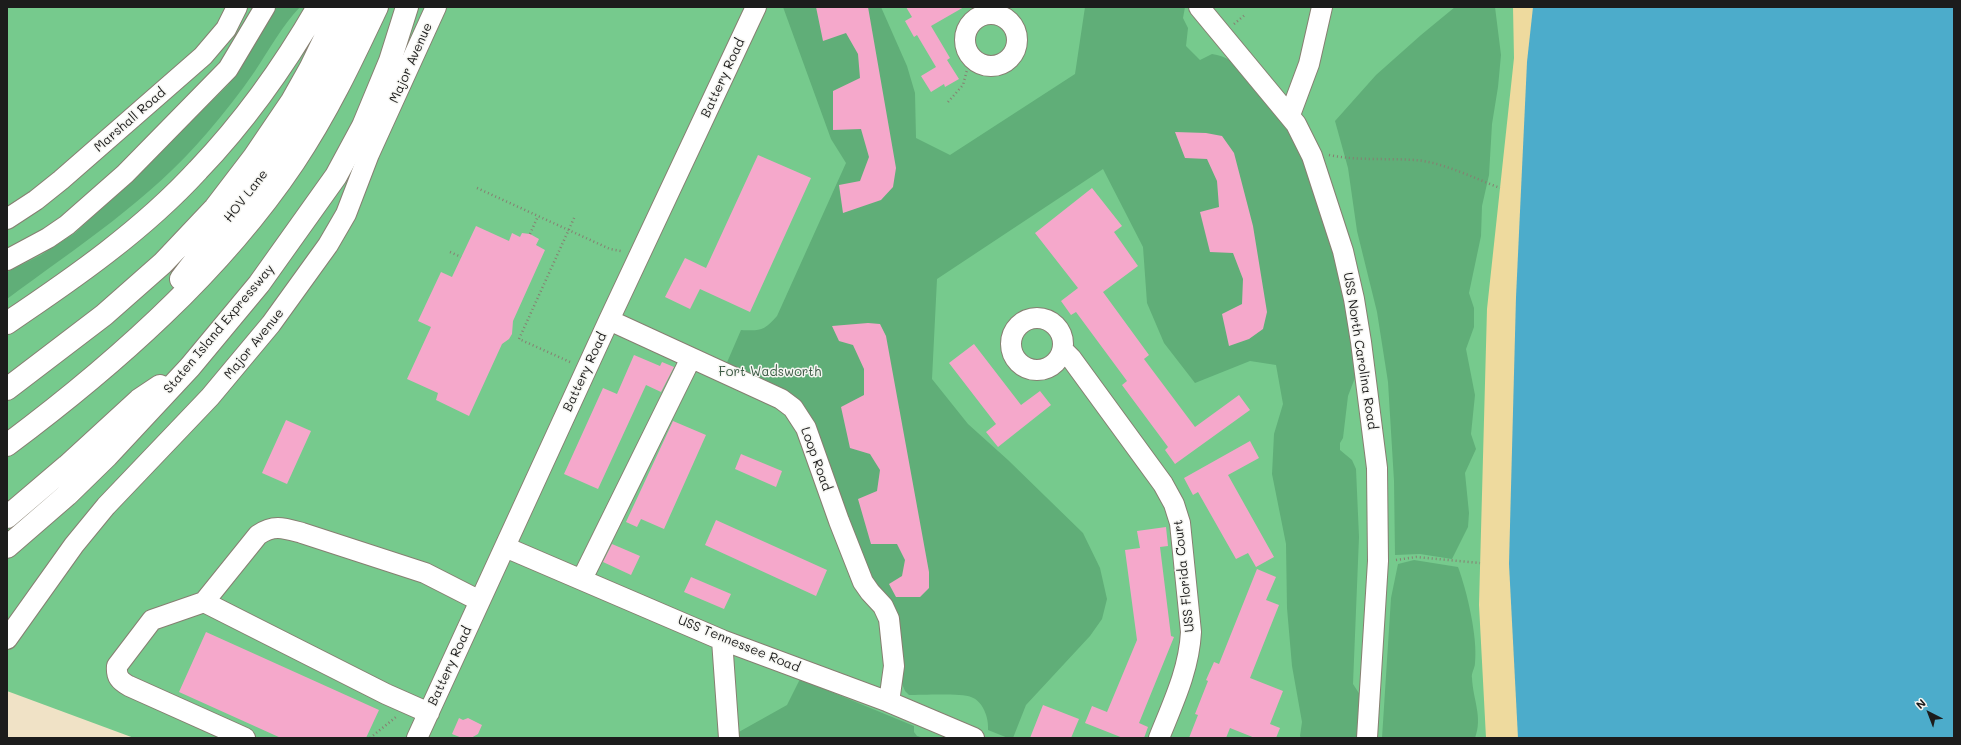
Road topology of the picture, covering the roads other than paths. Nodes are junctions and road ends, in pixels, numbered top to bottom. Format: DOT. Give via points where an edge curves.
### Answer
graph roads {
  1 [pos="237,7"];
  2 [pos="264,7"];
  3 [pos="318,7"];
  4 [pos="340,7"];
  5 [pos="358,7"];
  6 [pos="377,7"];
  7 [pos="407,7"];
  8 [pos="436,7"];
  9 [pos="756,7"];
  10 [pos="1199,7"];
  11 [pos="1322,7"];
  12 [pos="1290,115"];
  13 [pos="278,154"];
  14 [pos="7,218"];
  15 [pos="213,237"];
  16 [pos="7,260"];
  17 [pos="104,315"];
  18 [pos="609,320"];
  19 [pos="7,323"];
  20 [pos="133,341"];
  21 [pos="64,346"];
  22 [pos="1063,350"];
  23 [pos="691,358"];
  24 [pos="190,367"];
  25 [pos="7,371"];
  26 [pos="7,389"];
  27 [pos="7,445"];
  28 [pos="7,460"];
  29 [pos="7,517"];
  30 [pos="7,547"];
  31 [pos="505,547"];
  32 [pos="582,579"];
  33 [pos="480,601"];
  34 [pos="204,602"];
  35 [pos="7,639"];
  36 [pos="722,640"];
  37 [pos="888,702"];
  38 [pos="429,713"];
  39 [pos="245,738"];
  40 [pos="417,738"];
  41 [pos="729,738"];
  42 [pos="974,738"];
  43 [pos="1159,738"];
  44 [pos="1367,738"];
  1 -- 14 [label="street, Marshall Road" via="226,29 203,56 61,180"];
  2 -- 16 [label="street" via="228,69 125,174 67,225"];
  3 -- 19 [label="highway" via="290,54 252,106 198,171 112,248"];
  4 -- 13 [label="highway" via="292,101"];
  5 -- 13 [label="highway" via="330,66"];
  6 -- 13 [label="highway" via="342,81"];
  7 -- 24 [label="highway, Staten Island Expressway" via="399,36 363,126 336,176 259,284"];
  8 -- 35 [label="street, Major Avenue" via="369,154 346,214 328,245 271,324 236,367 106,506 78,540"];
  9 -- 18 [label="street, Battery Road"];
  10 -- 12 [label="street, USS North Carolina Road"];
  11 -- 12 [label="street" via="1309,64"];
  12 -- 44 [label="street, USS North Carolina Road" via="1309,150 1341,244 1354,299 1368,393 1377,468 1378,561"];
  13 -- 15 [label="highway, HOV Lane" via="239,208"];
  13 -- 17 [label="highway" via="215,208 164,263"];
  13 -- 20 [label="highway" via="262,206 222,253"];
  15 -- 17 [label="highway"];
  15 -- 20 [label="highway"];
  17 -- 21 [label="highway"];
  18 -- 23 [label="street, Loop Road"];
  18 -- 31 [label="street, Battery Road"];
  20 -- 27 [label="highway" via="60,404"];
  20 -- 28 [label="highway"];
  21 -- 25 [label="highway"];
  21 -- 26 [label="highway"];
  22 -- 43 [label="street, USS Florida Court" via="1163,484 1174,504 1180,523 1191,632 1190,645 1183,680"];
  23 -- 32 [label="street"];
  23 -- 37 [label="street, Loop Road" via="781,399 793,408 806,428 863,582 883,606 889,619 894,666"];
  24 -- 29 [label="highway" via="139,400"];
  24 -- 30 [label="highway, Staten Island Expressway" via="107,456"];
  31 -- 32 [label="street, USS Tennessee Road"];
  31 -- 33 [label="street, Battery Road"];
  32 -- 36 [label="street, USS Tennessee Road"];
  33 -- 34 [label="street" via="425,573 302,533 274,527 258,536"];
  33 -- 38 [label="street, Battery Road"];
  34 -- 38 [label="street"];
  34 -- 39 [label="street" via="152,620 117,666 118,676 129,686"];
  36 -- 37 [label="street, USS Tennessee Road"];
  36 -- 41 [label="street"];
  37 -- 42 [label="street, USS Tennessee Road"];
  38 -- 40 [label="street, Battery Road"];
}
